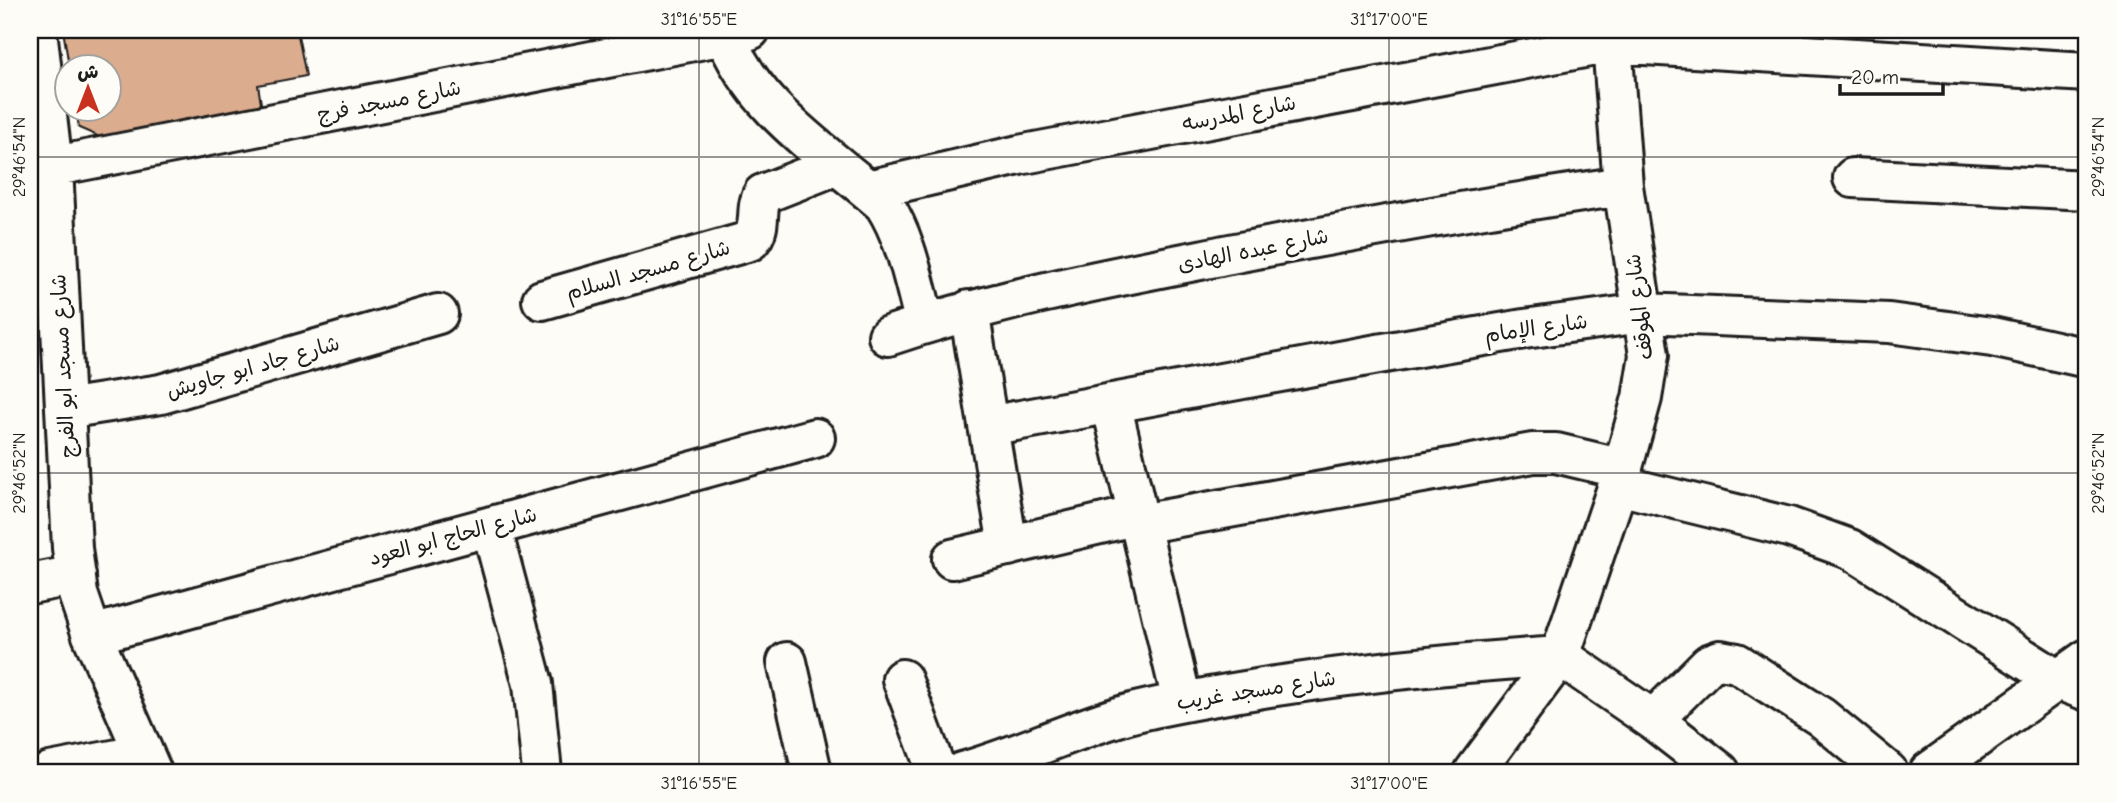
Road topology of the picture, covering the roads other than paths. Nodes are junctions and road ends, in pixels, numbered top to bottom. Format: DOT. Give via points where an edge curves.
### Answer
graph roads {
  1 [pos="37,30"];
  2 [pos="733,32"];
  3 [pos="1611,36"];
  4 [pos="2087,72"];
  5 [pos="837,165"];
  6 [pos="41,169"];
  7 [pos="1853,178"];
  8 [pos="1623,186"];
  9 [pos="868,190"];
  10 [pos="2087,190"];
  11 [pos="542,300"];
  12 [pos="969,310"];
  13 [pos="1643,313"];
  14 [pos="438,314"];
  15 [pos="925,323"];
  16 [pos="888,336"];
  17 [pos="2087,358"];
  18 [pos="1111,403"];
  19 [pos="65,410"];
  20 [pos="988,426"];
  21 [pos="815,438"];
  22 [pos="1621,477"];
  23 [pos="1139,519"];
  24 [pos="491,526"];
  25 [pos="1008,546"];
  26 [pos="953,559"];
  27 [pos="76,575"];
  28 [pos="30,584"];
  29 [pos="92,635"];
  30 [pos="1560,656"];
  31 [pos="787,662"];
  32 [pos="2077,677"];
  33 [pos="902,679"];
  34 [pos="1182,701"];
  35 [pos="1653,720"];
  36 [pos="148,763"];
  37 [pos="50,772"];
  38 [pos="542,772"];
  39 [pos="812,772"];
  40 [pos="937,772"];
  41 [pos="962,772"];
  42 [pos="1475,772"];
  43 [pos="1720,772"];
  44 [pos="1888,772"];
  45 [pos="1928,772"];
  1 -- 6 [label="street, شارع مسجد ابو الفرج"];
  2 -- 5 [label="street" via="742,67 778,115"];
  2 -- 6 [label="street, شارع مسجد فرج"];
  3 -- 4 [label="street, شارع المدرسه"];
  3 -- 8 [label="street, شارع الموقف"];
  3 -- 9 [label="street, شارع المدرسه"];
  5 -- 9 [label="street"];
  5 -- 11 [label="street, شارع مسجد السلام" via="763,194 758,228 750,241"];
  6 -- 19 [label="street, شارع مسجد ابو الفرج"];
  7 -- 10 [label="street"];
  8 -- 12 [label="street, شارع عبده الهادى" via="1471,207 1065,286"];
  8 -- 13 [label="street, شارع الموقف"];
  9 -- 15 [label="street" via="895,222"];
  12 -- 15 [label="street, شارع عبده الهادى"];
  12 -- 20 [label="street"];
  13 -- 17 [label="street, شارع الإمام" via="1889,323 1992,337"];
  13 -- 18 [label="street, شارع الإمام" via="1524,329"];
  13 -- 22 [label="street, شارع الموقف" via="1649,355"];
  14 -- 19 [label="street, شارع جاد ابو جاويش" via="161,394"];
  15 -- 16 [label="street, شارع عبده الهادى"];
  18 -- 20 [label="street, شارع الإمام"];
  18 -- 23 [label="street"];
  19 -- 27 [label="street, شارع مسجد ابو الفرج"];
  20 -- 25 [label="street"];
  21 -- 24 [label="street, شارع الحاج ابو العود"];
  22 -- 23 [label="street" via="1556,453 1532,453"];
  22 -- 30 [label="street, شارع الموقف"];
  22 -- 32 [label="street" via="1850,550"];
  23 -- 25 [label="street"];
  23 -- 34 [label="street"];
  24 -- 29 [label="street, شارع الحاج ابو العود"];
  24 -- 38 [label="street" via="533,684"];
  25 -- 26 [label="street"];
  27 -- 28 [label="street"];
  27 -- 29 [label="street, شارع مسجد ابو الفرج"];
  29 -- 36 [label="street, شارع مسجد ابو الفرج"];
  30 -- 34 [label="street, شارع مسجد غريب" via="1354,674"];
  30 -- 35 [label="street"];
  30 -- 42 [label="street, شارع الموقف"];
  31 -- 39 [label="street"];
  32 -- 45 [label="street"];
  33 -- 40 [label="street"];
  34 -- 41 [label="street, شارع مسجد غريب" via="1084,728"];
  35 -- 43 [label="street"];
  35 -- 44 [label="street" via="1709,664 1720,660 1737,663 1821,717"];
  36 -- 37 [label="street"];
}
